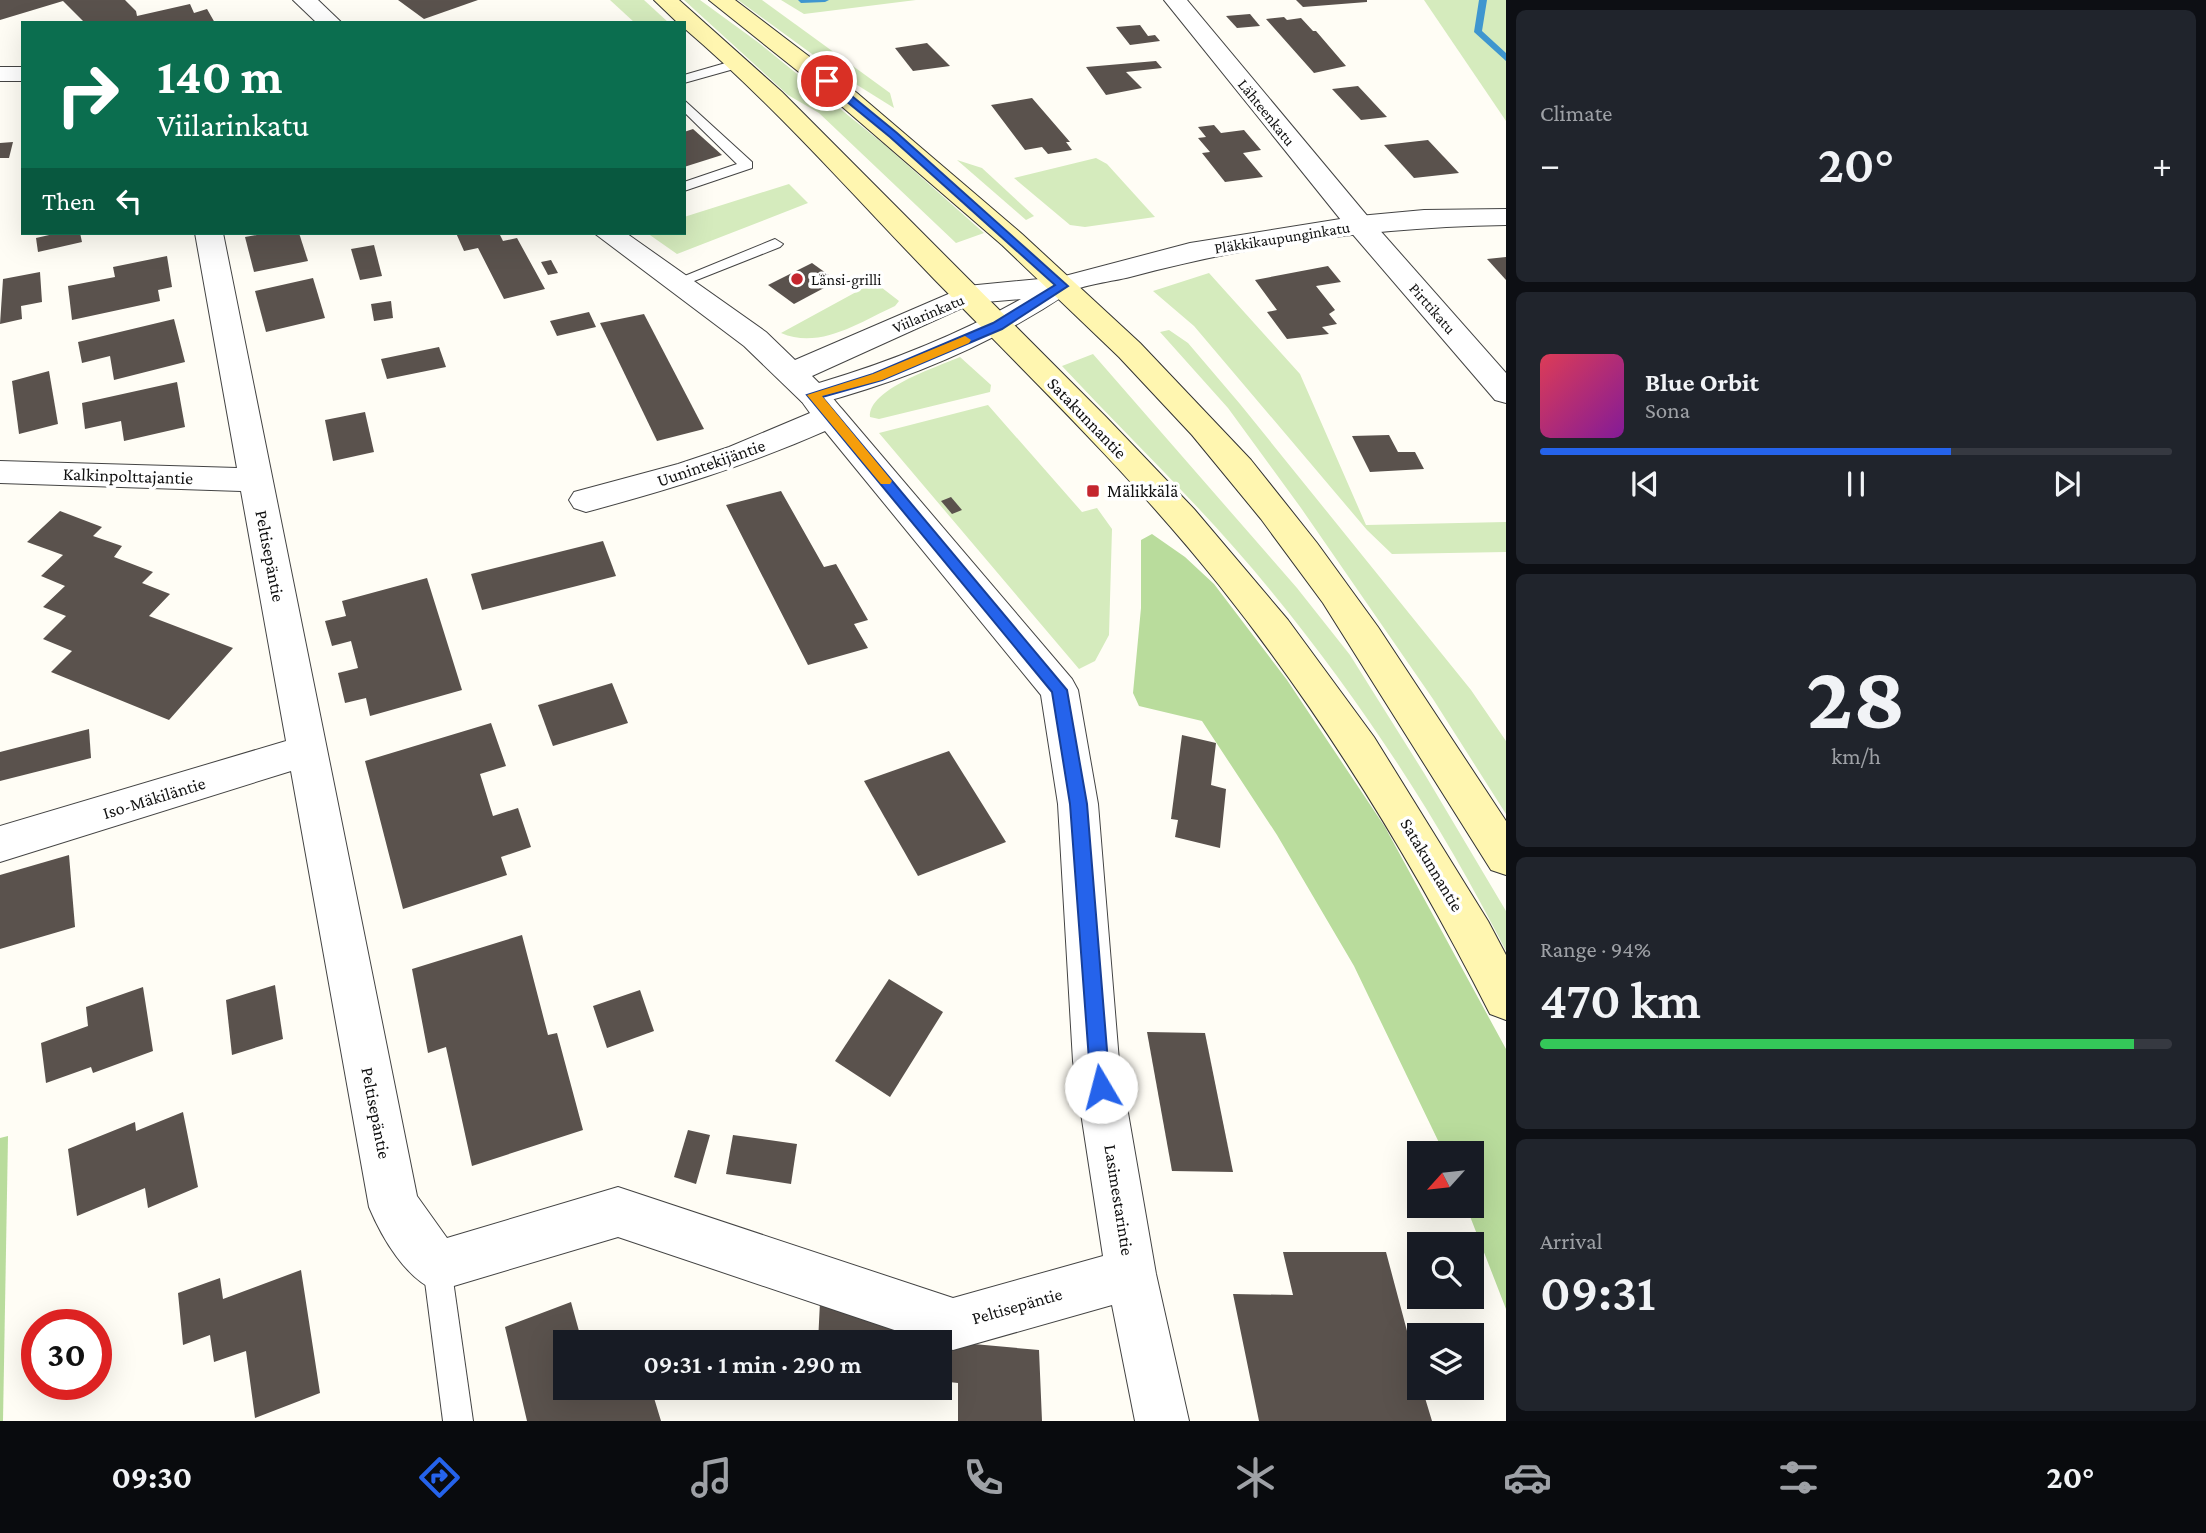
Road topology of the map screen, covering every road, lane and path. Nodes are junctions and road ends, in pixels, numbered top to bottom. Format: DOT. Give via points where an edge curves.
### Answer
graph roads {
  1 [pos="304,0"];
  2 [pos="665,0"];
  3 [pos="720,0"];
  4 [pos="1175,0"];
  5 [pos="329,21"];
  6 [pos="736,64"];
  7 [pos="0,74"];
  8 [pos="21,74"];
  9 [pos="686,78"];
  10 [pos="686,106"];
  11 [pos="686,186"];
  12 [pos="1506,216"];
  13 [pos="1359,224"];
  14 [pos="209,235"];
  15 [pos="611,235"];
  16 [pos="775,244"];
  17 [pos="678,282"];
  18 [pos="1062,286"];
  19 [pos="967,295"];
  20 [pos="998,326"];
  21 [pos="1506,393"];
  22 [pos="813,395"];
  23 [pos="0,472"];
  24 [pos="256,480"];
  25 [pos="586,500"];
  26 [pos="308,750"];
  27 [pos="0,844"];
  28 [pos="1506,857"];
  29 [pos="1506,999"];
  30 [pos="437,1266"];
  31 [pos="1131,1274"];
  32 [pos="458,1421"];
  33 [pos="1162,1421"];
  1 -- 5 [label="street"];
  2 -- 6 [label="main road, Satakunnantie"];
  3 -- 18 [label="main road" via="874,119"];
  4 -- 13 [label="street, Lähteenkatu"];
  6 -- 9 [label="lane"];
  6 -- 19 [label="main road, Satakunnantie"];
  7 -- 8 [label="street"];
  10 -- 11 [label="lane" via="747,165"];
  12 -- 13 [label="street, Pläkkikaupunginkatu"];
  13 -- 18 [label="street, Pläkkikaupunginkatu" via="1189,252"];
  13 -- 21 [label="street, Pirttikatu"];
  14 -- 24 [label="street, Peltisepäntie"];
  15 -- 17 [label="street"];
  16 -- 17 [label="lane"];
  17 -- 22 [label="street" via="755,339"];
  18 -- 19 [label="street, Viilarinkatu"];
  18 -- 20 [label="street"];
  18 -- 28 [label="main road" via="1192,414 1272,510 1378,654"];
  19 -- 20 [label="main road, Satakunnantie"];
  19 -- 22 [label="street, Viilarinkatu"];
  20 -- 22 [label="street" via="878,377"];
  20 -- 29 [label="main road, Satakunnantie" via="1182,518 1300,662 1377,773 1456,904"];
  22 -- 25 [label="street, Uunintekijäntie" via="741,455"];
  22 -- 31 [label="street, Lasimestarintie" via="1059,690 1078,804 1096,1061"];
  23 -- 24 [label="street, Kalkinpolttajantie"];
  24 -- 26 [label="street, Peltisepäntie"];
  26 -- 27 [label="street, Iso-Mäkiläntie"];
  26 -- 30 [label="street, Peltisepäntie" via="394,1208"];
  30 -- 31 [label="street, Peltisepäntie" via="618,1212 953,1324"];
  30 -- 32 [label="lane"];
  31 -- 33 [label="street, Lasimestarintie"];
}
